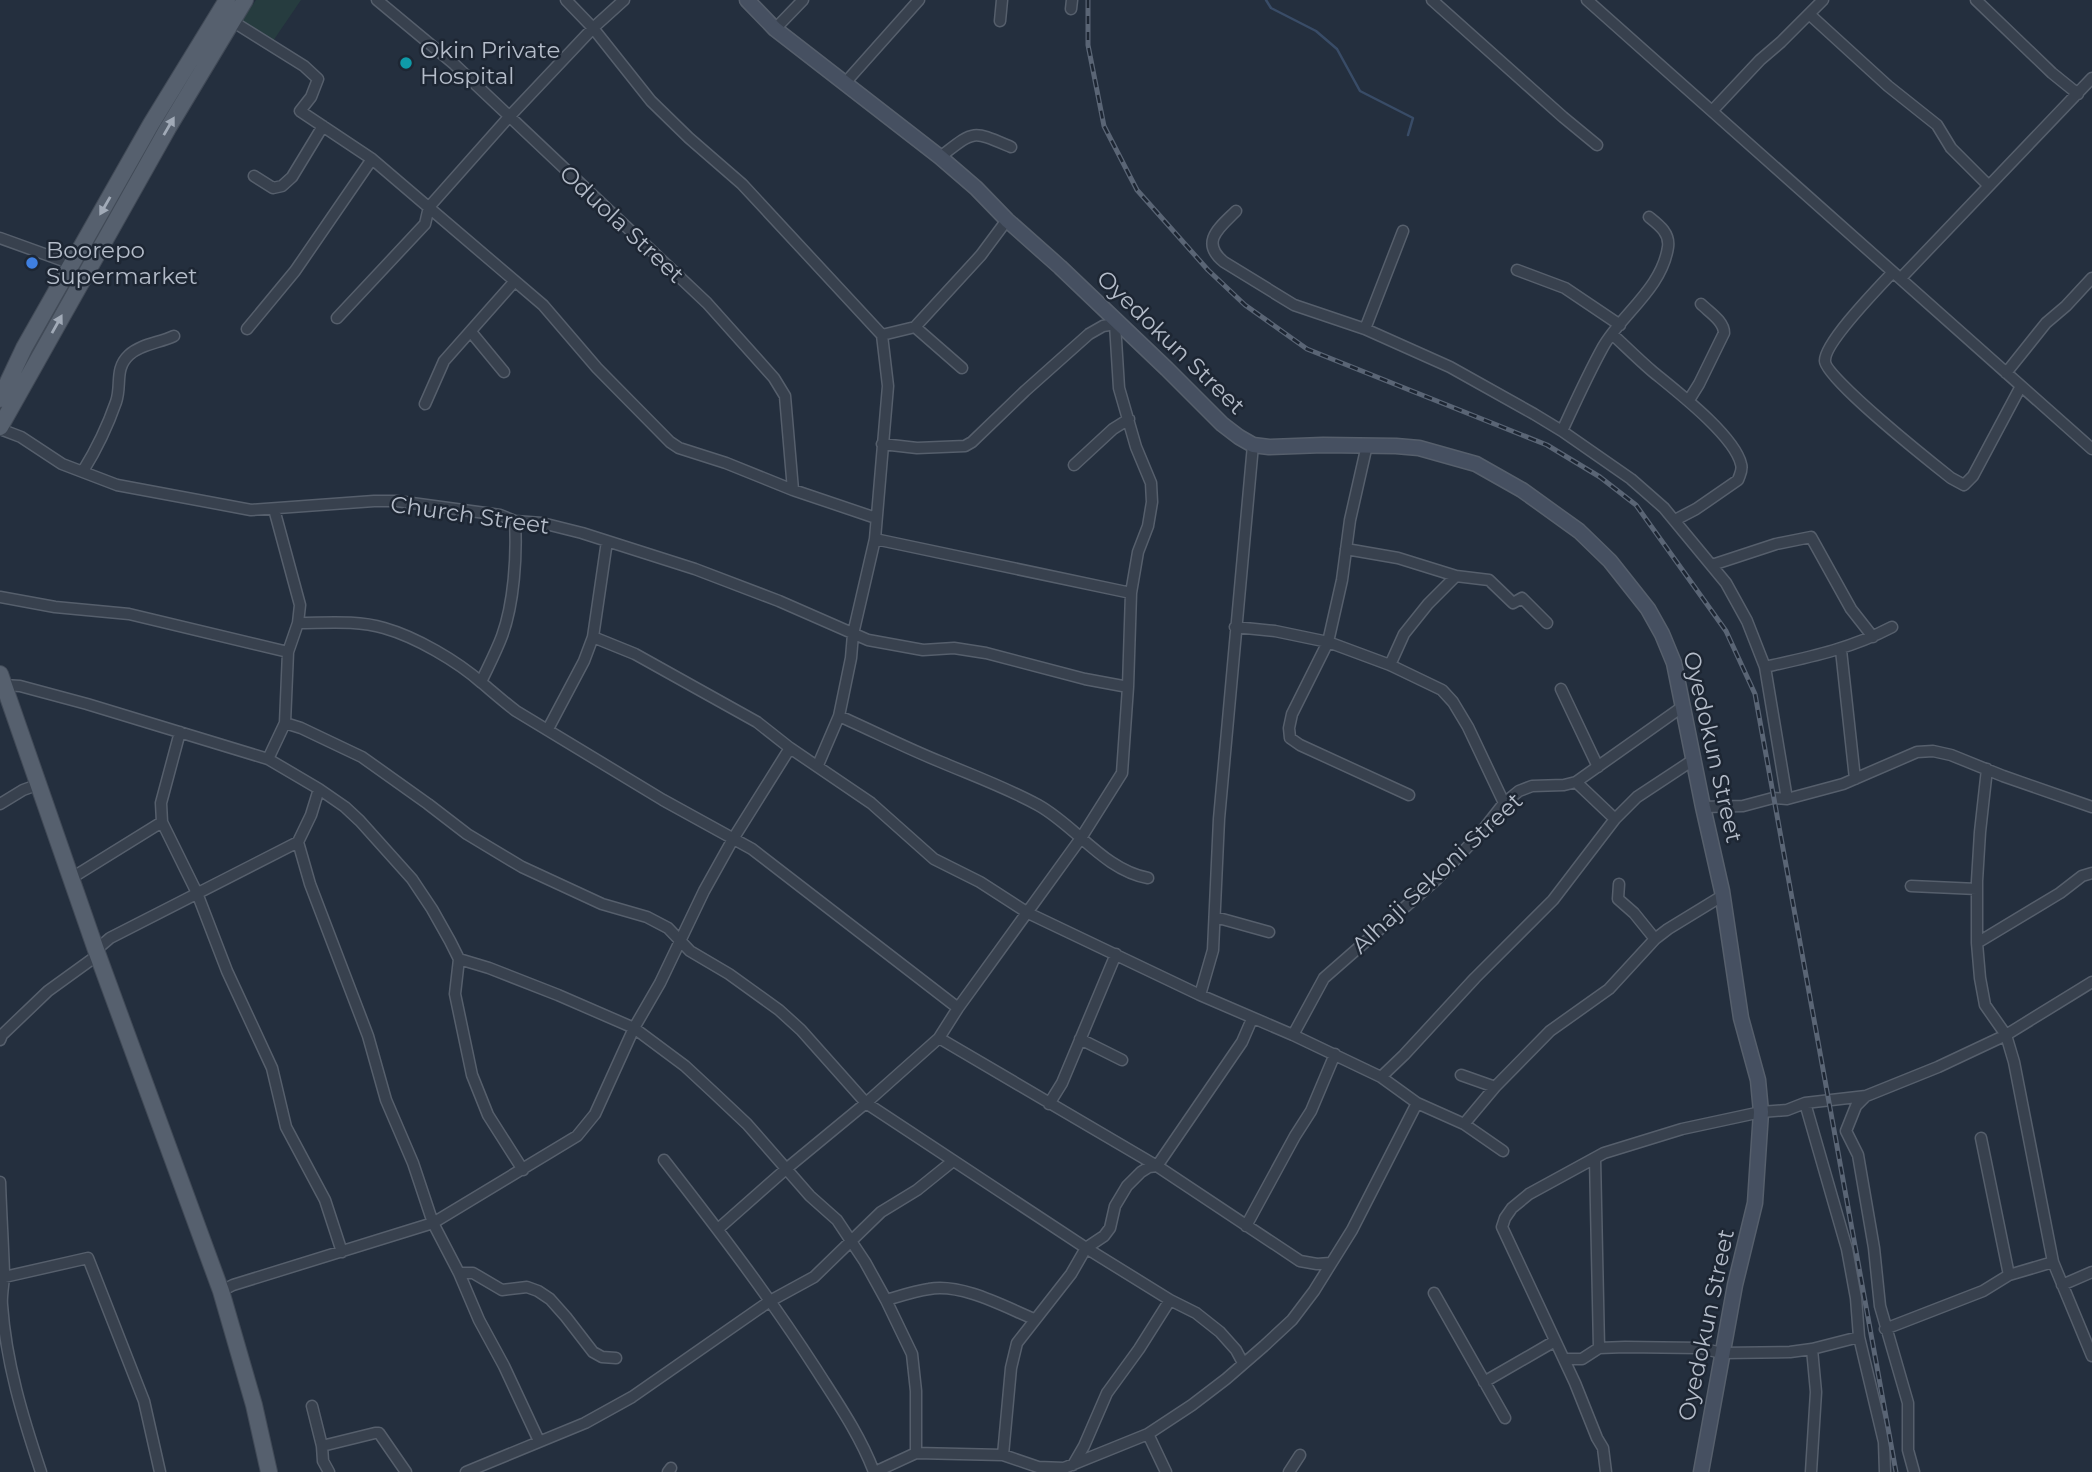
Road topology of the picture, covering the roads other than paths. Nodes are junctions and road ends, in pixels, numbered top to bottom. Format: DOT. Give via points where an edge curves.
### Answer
graph roads {
  1 [pos="227,0"];
  2 [pos="245,0"];
  3 [pos="377,0"];
  4 [pos="566,0"];
  5 [pos="624,0"];
  6 [pos="747,0"];
  7 [pos="803,0"];
  8 [pos="919,0"];
  9 [pos="1002,0"];
  10 [pos="1432,0"];
  11 [pos="1587,0"];
  12 [pos="1823,0"];
  13 [pos="1976,0"];
  14 [pos="1809,14"];
  15 [pos="232,21"];
  16 [pos="1000,21"];
  17 [pos="593,28"];
  18 [pos="775,29"];
  19 [pos="2092,78"];
  20 [pos="845,83"];
  21 [pos="2078,94"];
  22 [pos="1713,110"];
  23 [pos="508,118"];
  24 [pos="323,126"];
  25 [pos="1597,145"];
  26 [pos="1011,147"];
  27 [pos="940,156"];
  28 [pos="372,159"];
  29 [pos="254,176"];
  30 [pos="1989,186"];
  31 [pos="429,207"];
  32 [pos="1236,211"];
  33 [pos="1649,217"];
  34 [pos="1007,220"];
  35 [pos="1403,231"];
  36 [pos="0,238"];
  37 [pos="72,264"];
  38 [pos="1517,270"];
  39 [pos="1897,275"];
  40 [pos="2092,278"];
  41 [pos="514,282"];
  42 [pos="1701,304"];
  43 [pos="337,317"];
  44 [pos="1112,318"];
  45 [pos="1620,325"];
  46 [pos="915,327"];
  47 [pos="247,329"];
  48 [pos="1365,329"];
  49 [pos="471,332"];
  50 [pos="1612,334"];
  51 [pos="882,335"];
  52 [pos="174,336"];
  53 [pos="24,348"];
  54 [pos="38,359"];
  55 [pos="962,368"];
  56 [pos="504,372"];
  57 [pos="2006,373"];
  58 [pos="2021,386"];
  59 [pos="0,399"];
  60 [pos="1689,400"];
  61 [pos="425,404"];
  62 [pos="1129,419"];
  63 [pos="0,428"];
  64 [pos="1562,431"];
  65 [pos="882,444"];
  66 [pos="1253,444"];
  67 [pos="1367,445"];
  68 [pos="2092,449"];
  69 [pos="1074,465"];
  70 [pos="83,471"];
  71 [pos="793,490"];
  72 [pos="274,509"];
  73 [pos="876,517"];
  74 [pos="515,520"];
  75 [pos="1675,520"];
  76 [pos="875,539"];
  77 [pos="607,541"];
  78 [pos="1346,549"];
  79 [pos="1712,565"];
  80 [pos="1456,576"];
  81 [pos="1130,593"];
  82 [pos="0,597"];
  83 [pos="298,623"];
  84 [pos="1548,623"];
  85 [pos="1235,627"];
  86 [pos="1892,627"];
  87 [pos="853,634"];
  88 [pos="593,637"];
  89 [pos="1873,637"];
  90 [pos="1328,642"];
  91 [pos="1841,650"];
  92 [pos="288,652"];
  93 [pos="1390,665"];
  94 [pos="1765,667"];
  95 [pos="481,682"];
  96 [pos="1,684"];
  97 [pos="1129,687"];
  98 [pos="1561,689"];
  99 [pos="1682,707"];
  100 [pos="839,716"];
  101 [pos="285,723"];
  102 [pos="548,729"];
  103 [pos="180,732"];
  104 [pos="790,748"];
  105 [pos="268,759"];
  106 [pos="1693,760"];
  107 [pos="818,765"];
  108 [pos="1598,767"];
  109 [pos="1987,769"];
  110 [pos="1855,779"];
  111 [pos="1576,782"];
  112 [pos="34,786"];
  113 [pos="319,789"];
  114 [pos="1409,795"];
  115 [pos="1787,799"];
  116 [pos="1504,803"];
  117 [pos="0,804"];
  118 [pos="1703,807"];
  119 [pos="2092,807"];
  120 [pos="1615,819"];
  121 [pos="162,821"];
  122 [pos="1082,838"];
  123 [pos="733,839"];
  124 [pos="298,842"];
  125 [pos="2092,873"];
  126 [pos="1148,878"];
  127 [pos="70,879"];
  128 [pos="1619,884"];
  129 [pos="1911,886"];
  130 [pos="1977,890"];
  131 [pos="197,893"];
  132 [pos="1722,896"];
  133 [pos="1028,913"];
  134 [pos="1215,917"];
  135 [pos="1269,932"];
  136 [pos="1655,939"];
  137 [pos="680,941"];
  138 [pos="1977,943"];
  139 [pos="95,954"];
  140 [pos="1116,954"];
  141 [pos="458,959"];
  142 [pos="2092,982"];
  143 [pos="1200,995"];
  144 [pos="958,1009"];
  145 [pos="1252,1019"];
  146 [pos="634,1028"];
  147 [pos="1293,1035"];
  148 [pos="2006,1035"];
  149 [pos="1,1036"];
  150 [pos="939,1038"];
  151 [pos="1080,1039"];
  152 [pos="1335,1054"];
  153 [pos="1122,1060"];
  154 [pos="1461,1075"];
  155 [pos="1381,1077"];
  156 [pos="1494,1087"];
  157 [pos="1866,1096"];
  158 [pos="148,1100"];
  159 [pos="1417,1102"];
  160 [pos="866,1103"];
  161 [pos="1805,1103"];
  162 [pos="1049,1104"];
  163 [pos="1761,1112"];
  164 [pos="1464,1124"];
  165 [pos="1981,1138"];
  166 [pos="1503,1151"];
  167 [pos="1595,1158"];
  168 [pos="664,1160"];
  169 [pos="953,1161"];
  170 [pos="1157,1166"];
  171 [pos="786,1169"];
  172 [pos="523,1170"];
  173 [pos="0,1182"];
  174 [pos="433,1223"];
  175 [pos="1246,1226"];
  176 [pos="718,1229"];
  177 [pos="850,1241"];
  178 [pos="1086,1248"];
  179 [pos="342,1252"];
  180 [pos="2053,1262"];
  181 [pos="1330,1263"];
  182 [pos="2092,1272"];
  183 [pos="459,1273"];
  184 [pos="2009,1275"];
  185 [pos="2,1277"];
  186 [pos="2062,1285"];
  187 [pos="221,1291"];
  188 [pos="1434,1293"];
  189 [pos="886,1300"];
  190 [pos="1170,1300"];
  191 [pos="770,1301"];
  192 [pos="1034,1319"];
  193 [pos="1885,1329"];
  194 [pos="1859,1337"];
  195 [pos="1555,1341"];
  196 [pos="1599,1348"];
  197 [pos="1812,1349"];
  198 [pos="1722,1353"];
  199 [pos="2092,1356"];
  200 [pos="616,1358"];
  201 [pos="1564,1359"];
  202 [pos="1243,1363"];
  203 [pos="1484,1382"];
  204 [pos="312,1406"];
  205 [pos="1506,1418"];
  206 [pos="1148,1434"];
  207 [pos="539,1441"];
  208 [pos="322,1446"];
  209 [pos="916,1453"];
  210 [pos="1003,1455"];
  211 [pos="1300,1455"];
  212 [pos="1073,1465"];
  213 [pos="41,1472"];
  214 [pos="160,1472"];
  215 [pos="264,1472"];
  216 [pos="269,1472"];
  217 [pos="329,1472"];
  218 [pos="406,1472"];
  219 [pos="466,1472"];
  220 [pos="875,1472"];
  221 [pos="1166,1472"];
  222 [pos="1289,1472"];
  223 [pos="1606,1472"];
  224 [pos="1701,1472"];
  225 [pos="1811,1472"];
  226 [pos="1885,1472"];
  227 [pos="1914,1472"];
  1 -- 37 [label="main road, one-way"];
  2 -- 15 [label="main road"];
  3 -- 23 [label="street, Oduola Street"];
  4 -- 17 [label="street"];
  5 -- 17 [label="street"];
  6 -- 18 [label="street, Oyedokun Street"];
  7 -- 18 [label="street"];
  8 -- 20 [label="street"];
  9 -- 16 [label="street"];
  10 -- 25 [label="street"];
  11 -- 22 [label="street"];
  12 -- 14 [label="street"];
  13 -- 21 [label="street"];
  14 -- 22 [label="street"];
  14 -- 30 [label="street" via="1937,125 1951,148"];
  15 -- 24 [label="street" via="318,79 300,111"];
  54 -- 15 [label="main road, one-way"];
  17 -- 23 [label="street"];
  17 -- 51 [label="street" via="651,101 742,184"];
  18 -- 20 [label="street, Oyedokun Street"];
  19 -- 21 [label="street"];
  20 -- 27 [label="street, Oyedokun Street"];
  21 -- 30 [label="street"];
  22 -- 39 [label="street"];
  23 -- 31 [label="street"];
  23 -- 71 [label="street, Oduola Street" via="707,303 781,387"];
  24 -- 28 [label="street"];
  24 -- 29 [label="street" via="288,182 273,188"];
  26 -- 27 [label="street" via="976,134"];
  27 -- 34 [label="street, Oyedokun Street"];
  28 -- 31 [label="street"];
  28 -- 47 [label="street" via="295,271"];
  30 -- 39 [label="street"];
  31 -- 41 [label="street"];
  31 -- 43 [label="street" via="425,225"];
  32 -- 48 [label="street" via="1215,231 1212,240 1218,257 1294,305"];
  33 -- 45 [label="street" via="1662,228 1668,245 1647,291"];
  34 -- 44 [label="street, Oyedokun Street"];
  34 -- 46 [label="street"];
  35 -- 48 [label="street"];
  36 -- 37 [label="street"];
  37 -- 53 [label="main road"];
  38 -- 45 [label="street" via="1565,288"];
  39 -- 57 [label="street"];
  39 -- 58 [label="street" via="1860,308 1825,358 1834,375 1867,407 1964,485"];
  40 -- 57 [label="street" via="2046,323"];
  41 -- 49 [label="street"];
  41 -- 71 [label="street" via="543,305 597,369 679,449"];
  42 -- 60 [label="street" via="1721,323 1724,333"];
  44 -- 62 [label="street" via="1119,388"];
  44 -- 65 [label="street" via="965,446"];
  44 -- 66 [label="street, Oyedokun Street" via="1222,424"];
  45 -- 50 [label="street"];
  46 -- 51 [label="street"];
  46 -- 55 [label="street"];
  48 -- 64 [label="street" via="1450,367"];
  49 -- 56 [label="street"];
  49 -- 61 [label="street" via="444,361"];
  50 -- 60 [label="street"];
  50 -- 64 [label="street"];
  51 -- 65 [label="street" via="888,386"];
  52 -- 70 [label="street" via="139,348 122,364 117,400"];
  53 -- 54 [label="main road"];
  53 -- 59 [label="main road"];
  54 -- 63 [label="main road"];
  57 -- 58 [label="street"];
  58 -- 68 [label="street"];
  60 -- 75 [label="street" via="1720,432 1742,465 1738,480 1726,490"];
  62 -- 69 [label="street"];
  62 -- 81 [label="street" via="1151,483 1152,502"];
  63 -- 70 [label="street, Church Street"];
  64 -- 75 [label="street" via="1631,479"];
  65 -- 73 [label="street"];
  66 -- 67 [label="street, Oyedokun Street"];
  66 -- 85 [label="street"];
  67 -- 78 [label="street"];
  67 -- 99 [label="street, Oyedokun Street" via="1419,448 1476,464 1579,531 1648,609 1674,663"];
  70 -- 72 [label="street, Church Street" via="117,485 175,497 250,510"];
  71 -- 73 [label="street"];
  72 -- 74 [label="street, Church Street" via="397,502"];
  72 -- 83 [label="street" via="300,605"];
  73 -- 76 [label="street"];
  74 -- 77 [label="street, Church Street"];
  74 -- 95 [label="street" via="511,598 503,634"];
  75 -- 79 [label="street"];
  76 -- 81 [label="street"];
  76 -- 87 [label="street"];
  77 -- 87 [label="street, Church Street" via="738,584"];
  77 -- 88 [label="street"];
  78 -- 80 [label="street" via="1398,558"];
  78 -- 90 [label="street"];
  79 -- 89 [label="street" via="1811,537 1851,609"];
  79 -- 94 [label="street" via="1747,621"];
  80 -- 84 [label="street" via="1489,580 1513,603 1522,598"];
  80 -- 93 [label="street" via="1404,634"];
  81 -- 97 [label="street"];
  82 -- 92 [label="street" via="129,614"];
  83 -- 92 [label="street"];
  83 -- 95 [label="street" via="383,627 444,656"];
  85 -- 90 [label="street"];
  85 -- 134 [label="street"];
  86 -- 89 [label="street"];
  87 -- 97 [label="street, Church Street" via="923,650 986,653"];
  87 -- 100 [label="street"];
  88 -- 102 [label="street"];
  88 -- 104 [label="street" via="635,654 757,722"];
  89 -- 91 [label="street"];
  90 -- 93 [label="street"];
  90 -- 114 [label="street" via="1292,714 1290,738"];
  91 -- 94 [label="street"];
  91 -- 110 [label="street"];
  92 -- 101 [label="street"];
  93 -- 116 [label="street" via="1442,690 1453,702"];
  94 -- 115 [label="street"];
  95 -- 102 [label="street"];
  96 -- 103 [label="street"];
  96 -- 112 [label="main road"];
  96 -- 127 [label="main road"];
  97 -- 122 [label="street" via="1122,773"];
  98 -- 108 [label="street"];
  99 -- 106 [label="street, Oyedokun Street"];
  99 -- 108 [label="street, Alhaji Sekoni Street"];
  100 -- 107 [label="street"];
  100 -- 122 [label="street" via="1005,788 1042,807"];
  101 -- 105 [label="street"];
  101 -- 137 [label="street" via="362,757 467,834 522,867 602,904 647,917"];
  102 -- 123 [label="street"];
  103 -- 105 [label="street"];
  103 -- 121 [label="street" via="161,803"];
  104 -- 107 [label="street"];
  104 -- 123 [label="street"];
  105 -- 113 [label="street"];
  106 -- 118 [label="street, Oyedokun Street"];
  106 -- 120 [label="street" via="1637,797"];
  107 -- 133 [label="street" via="871,803 934,859"];
  108 -- 111 [label="street, Alhaji Sekoni Street"];
  109 -- 110 [label="street" via="1951,755 1917,752"];
  109 -- 119 [label="street"];
  109 -- 130 [label="street"];
  110 -- 115 [label="street"];
  111 -- 116 [label="street, Alhaji Sekoni Street" via="1532,786"];
  111 -- 120 [label="street"];
  112 -- 117 [label="street"];
  112 -- 139 [label="main road"];
  113 -- 124 [label="street"];
  113 -- 141 [label="street" via="360,821 412,879"];
  115 -- 118 [label="street"];
  116 -- 147 [label="street, Alhaji Sekoni Street" via="1437,879 1324,978"];
  118 -- 132 [label="street, Oyedokun Street"];
  120 -- 155 [label="street" via="1553,900"];
  121 -- 127 [label="street"];
  121 -- 131 [label="street"];
  122 -- 126 [label="street" via="1129,873"];
  122 -- 133 [label="street"];
  123 -- 137 [label="street"];
  123 -- 144 [label="street"];
  124 -- 131 [label="street"];
  124 -- 174 [label="street"];
  125 -- 138 [label="street"];
  127 -- 139 [label="main road"];
  128 -- 136 [label="street" via="1618,899"];
  129 -- 130 [label="street"];
  130 -- 138 [label="street"];
  131 -- 139 [label="street" via="110,938"];
  131 -- 179 [label="street" via="272,1068 285,1127 325,1199"];
  132 -- 136 [label="street"];
  132 -- 163 [label="street, Oyedokun Street"];
  133 -- 140 [label="street"];
  133 -- 144 [label="street"];
  134 -- 135 [label="street"];
  134 -- 143 [label="street" via="1213,950"];
  136 -- 156 [label="street" via="1609,989 1550,1031"];
  137 -- 146 [label="street"];
  137 -- 160 [label="street" via="779,1010"];
  138 -- 148 [label="street" via="1985,1005"];
  139 -- 149 [label="street"];
  139 -- 158 [label="main road"];
  140 -- 143 [label="street"];
  140 -- 151 [label="street"];
  141 -- 146 [label="street"];
  141 -- 172 [label="street" via="455,994 472,1076 488,1115"];
  142 -- 148 [label="street"];
  143 -- 145 [label="street"];
  144 -- 150 [label="street"];
  145 -- 147 [label="street"];
  145 -- 170 [label="street" via="1242,1042"];
  146 -- 171 [label="street" via="685,1066 747,1124"];
  146 -- 172 [label="street" via="587,1125"];
  147 -- 152 [label="street"];
  148 -- 157 [label="street"];
  148 -- 180 [label="street"];
  150 -- 160 [label="street"];
  150 -- 162 [label="street"];
  151 -- 153 [label="street"];
  151 -- 162 [label="street"];
  152 -- 155 [label="street"];
  152 -- 175 [label="street" via="1311,1111"];
  154 -- 156 [label="street"];
  155 -- 159 [label="street"];
  156 -- 164 [label="street"];
  157 -- 161 [label="street"];
  157 -- 193 [label="street" via="1856,1105 1846,1131 1858,1155"];
  158 -- 187 [label="main road"];
  158 -- 215 [label="main road" via="217,1292"];
  159 -- 164 [label="street"];
  159 -- 181 [label="street" via="1352,1230"];
  160 -- 169 [label="street"];
  160 -- 171 [label="street"];
  161 -- 163 [label="street"];
  161 -- 194 [label="street" via="1847,1249"];
  162 -- 170 [label="street"];
  163 -- 167 [label="street" via="1682,1129"];
  163 -- 198 [label="street, Oyedokun Street" via="1755,1203"];
  164 -- 166 [label="street"];
  165 -- 184 [label="street"];
  167 -- 195 [label="street" via="1530,1194 1512,1208 1502,1227"];
  167 -- 196 [label="street"];
  168 -- 176 [label="street"];
  169 -- 177 [label="street" via="881,1212"];
  169 -- 178 [label="street"];
  170 -- 175 [label="street"];
  170 -- 178 [label="street" via="1141,1171 1127,1186 1115,1206 1110,1228"];
  171 -- 176 [label="street"];
  171 -- 177 [label="street" via="837,1220"];
  172 -- 174 [label="street"];
  173 -- 185 [label="street"];
  174 -- 179 [label="street"];
  174 -- 183 [label="street"];
  175 -- 181 [label="street" via="1300,1261"];
  176 -- 191 [label="street"];
  177 -- 189 [label="street"];
  177 -- 191 [label="street" via="814,1277"];
  178 -- 190 [label="street"];
  178 -- 192 [label="street"];
  179 -- 187 [label="street"];
  180 -- 184 [label="street"];
  180 -- 186 [label="street"];
  181 -- 202 [label="street" via="1292,1320"];
  182 -- 186 [label="street"];
  183 -- 200 [label="street" via="473,1273 502,1290 527,1287 538,1291 550,1299 593,1352"];
  183 -- 207 [label="street"];
  184 -- 193 [label="street" via="1983,1291"];
  185 -- 213 [label="street" via="12,1376"];
  185 -- 214 [label="street" via="88,1258 144,1401"];
  186 -- 199 [label="street"];
  187 -- 216 [label="main road"];
  188 -- 203 [label="street"];
  189 -- 192 [label="street" via="931,1288 953,1289"];
  189 -- 209 [label="street" via="912,1354"];
  190 -- 202 [label="street" via="1220,1332"];
  190 -- 212 [label="street" via="1107,1392"];
  191 -- 207 [label="street" via="632,1397"];
  191 -- 220 [label="street" via="839,1405"];
  192 -- 210 [label="street" via="1013,1356"];
  193 -- 227 [label="street" via="1908,1403 1908,1450"];
  194 -- 197 [label="street"];
  194 -- 226 [label="street" via="1884,1442"];
  195 -- 201 [label="street"];
  195 -- 203 [label="street"];
  196 -- 198 [label="street" via="1662,1346"];
  196 -- 201 [label="street" via="1582,1359"];
  197 -- 198 [label="street"];
  197 -- 225 [label="street" via="1816,1392"];
  198 -- 224 [label="street, Oyedokun Street"];
  201 -- 223 [label="street" via="1603,1448"];
  202 -- 206 [label="street"];
  203 -- 205 [label="street"];
  204 -- 208 [label="street"];
  206 -- 212 [label="street"];
  206 -- 221 [label="street"];
  207 -- 219 [label="street"];
  208 -- 217 [label="street"];
  208 -- 218 [label="street" via="379,1433"];
  209 -- 210 [label="street"];
  209 -- 220 [label="street"];
  210 -- 212 [label="street" via="1038,1467"];
  211 -- 222 [label="street"];
}
